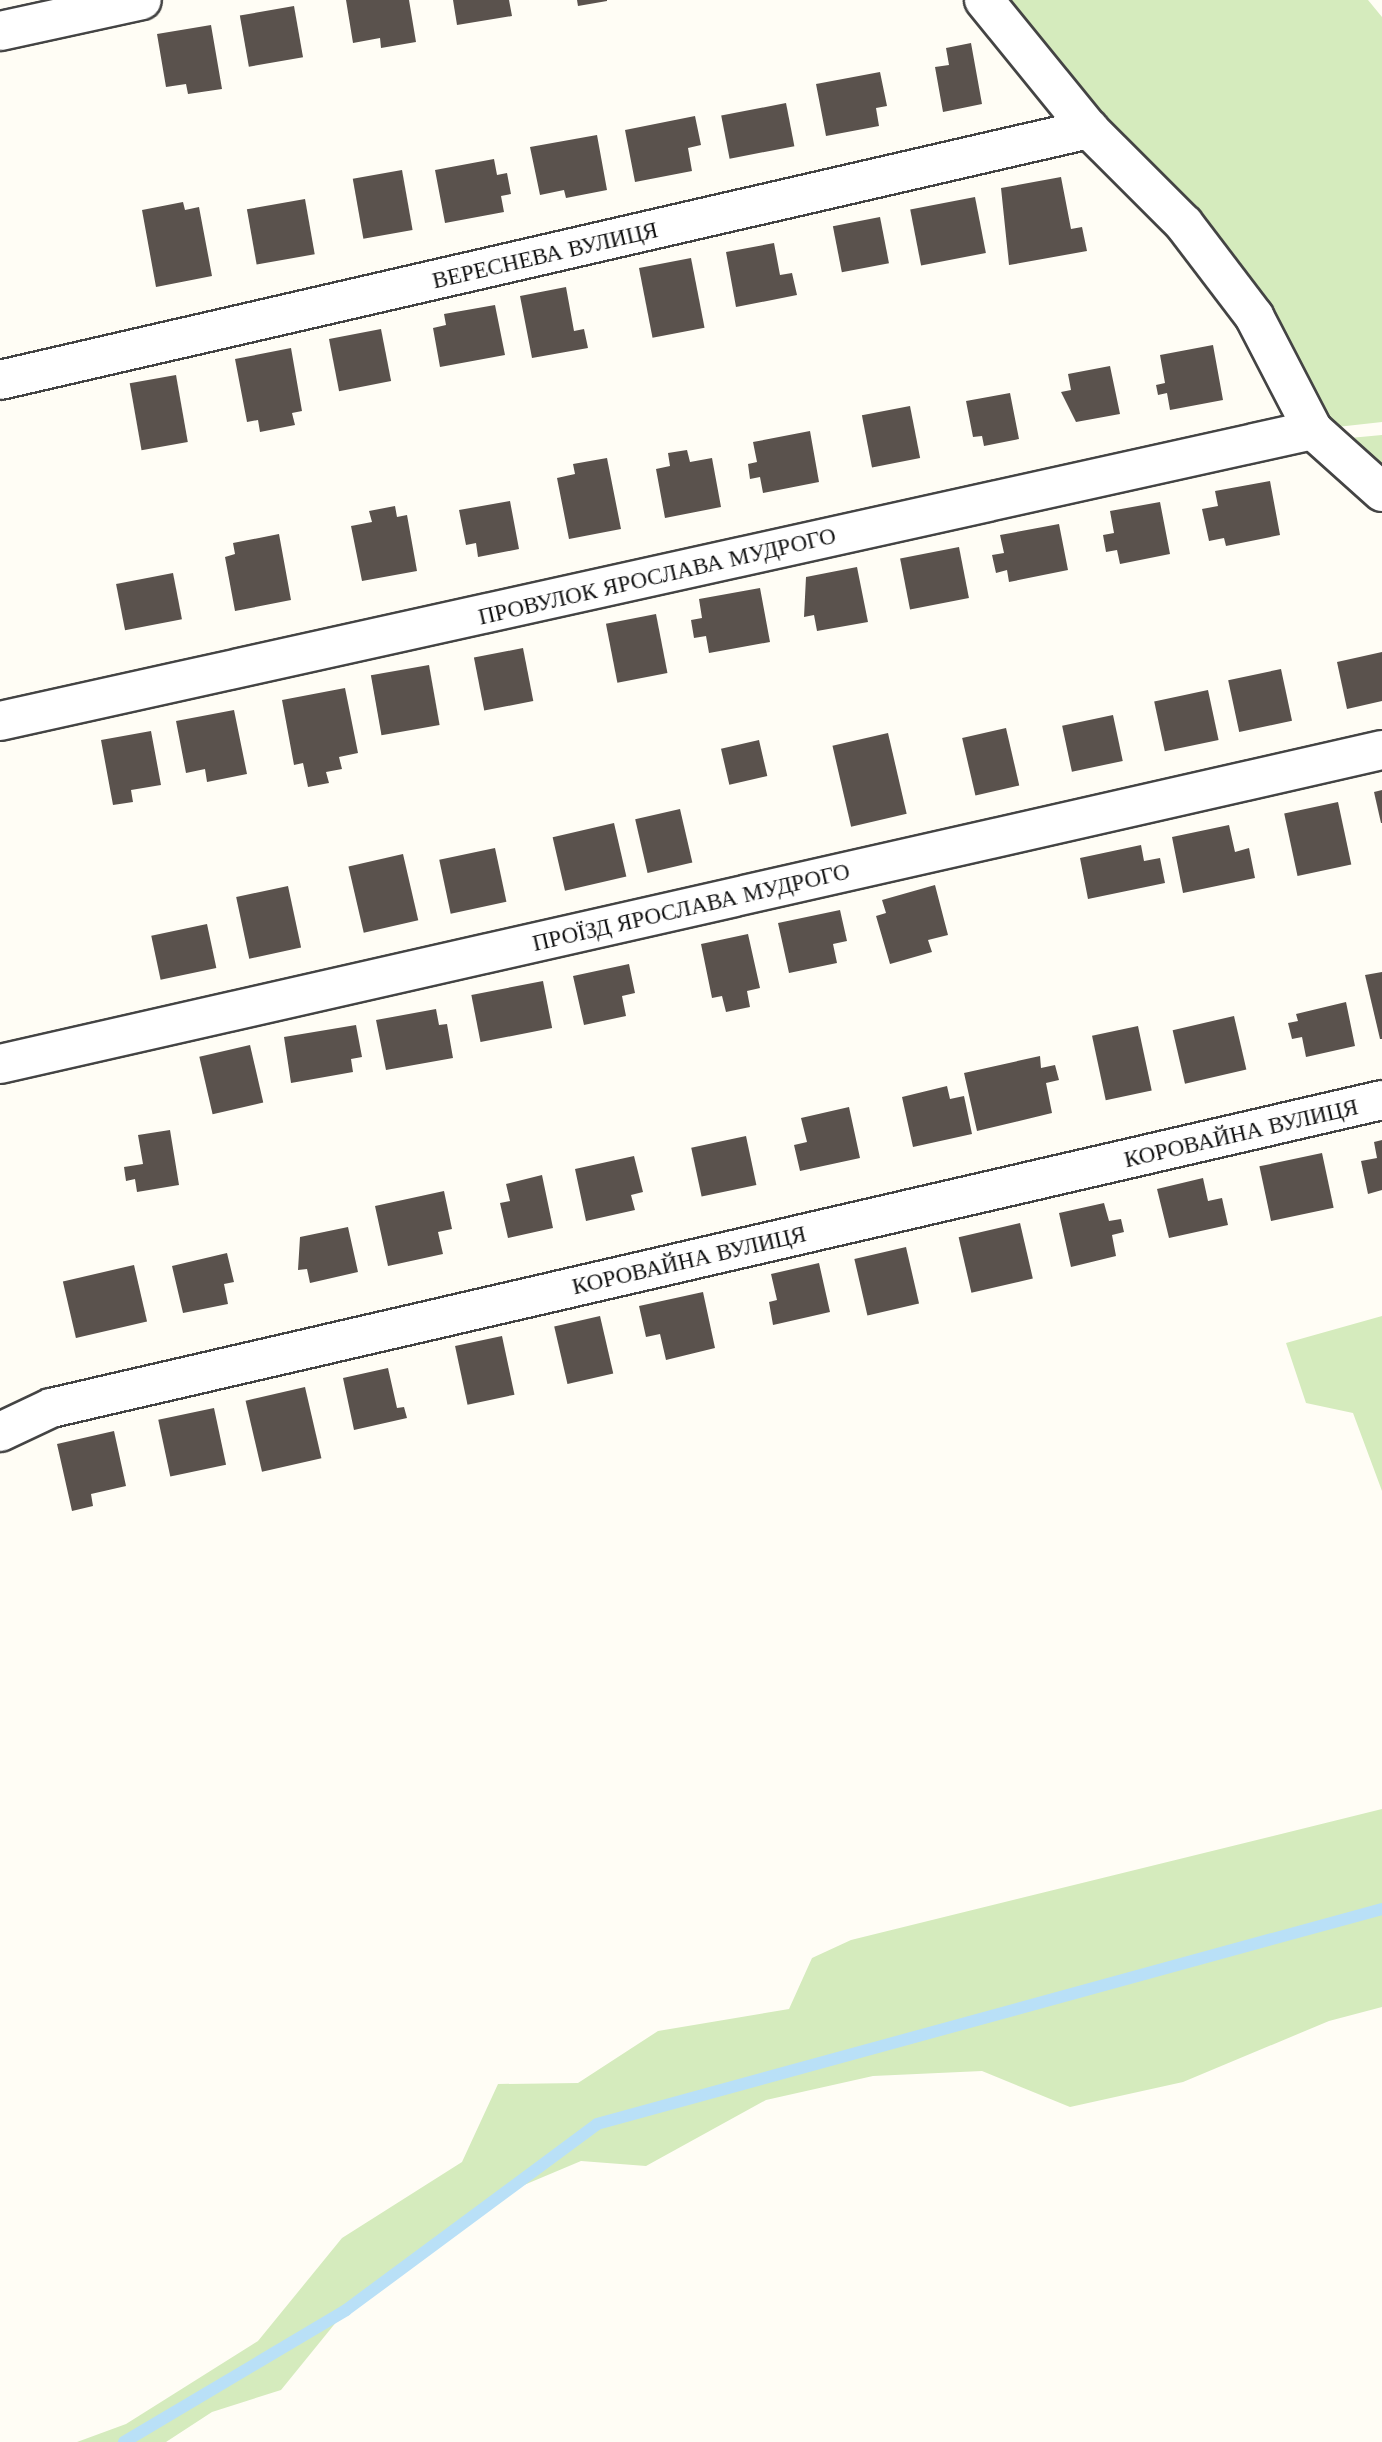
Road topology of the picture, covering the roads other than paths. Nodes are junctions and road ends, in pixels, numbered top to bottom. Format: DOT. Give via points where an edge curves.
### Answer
graph roads {
  1 [pos="142,0"];
  2 [pos="984,0"];
  3 [pos="0,31"];
  4 [pos="1089,129"];
  5 [pos="0,380"];
  6 [pos="1313,430"];
  7 [pos="1382,492"];
  8 [pos="0,722"];
  9 [pos="1382,750"];
  10 [pos="0,1064"];
  11 [pos="1382,1100"];
  12 [pos="0,1432"];
  1 -- 3 [label="street"];
  2 -- 4 [label="street"];
  4 -- 5 [label="street, ВЕРЕСНЕВА ВУЛИЦЯ"];
  4 -- 6 [label="street" via="1184,224 1254,316"];
  6 -- 7 [label="street"];
  6 -- 8 [label="street, ПРОВУЛОК ЯРОСЛАВА МУДРОГО"];
  9 -- 10 [label="street, ПРОЇЗД ЯРОСЛАВА МУДРОГО"];
  11 -- 12 [label="street, КОРОВАЙНА ВУЛИЦЯ" via="51,1408"];
}
